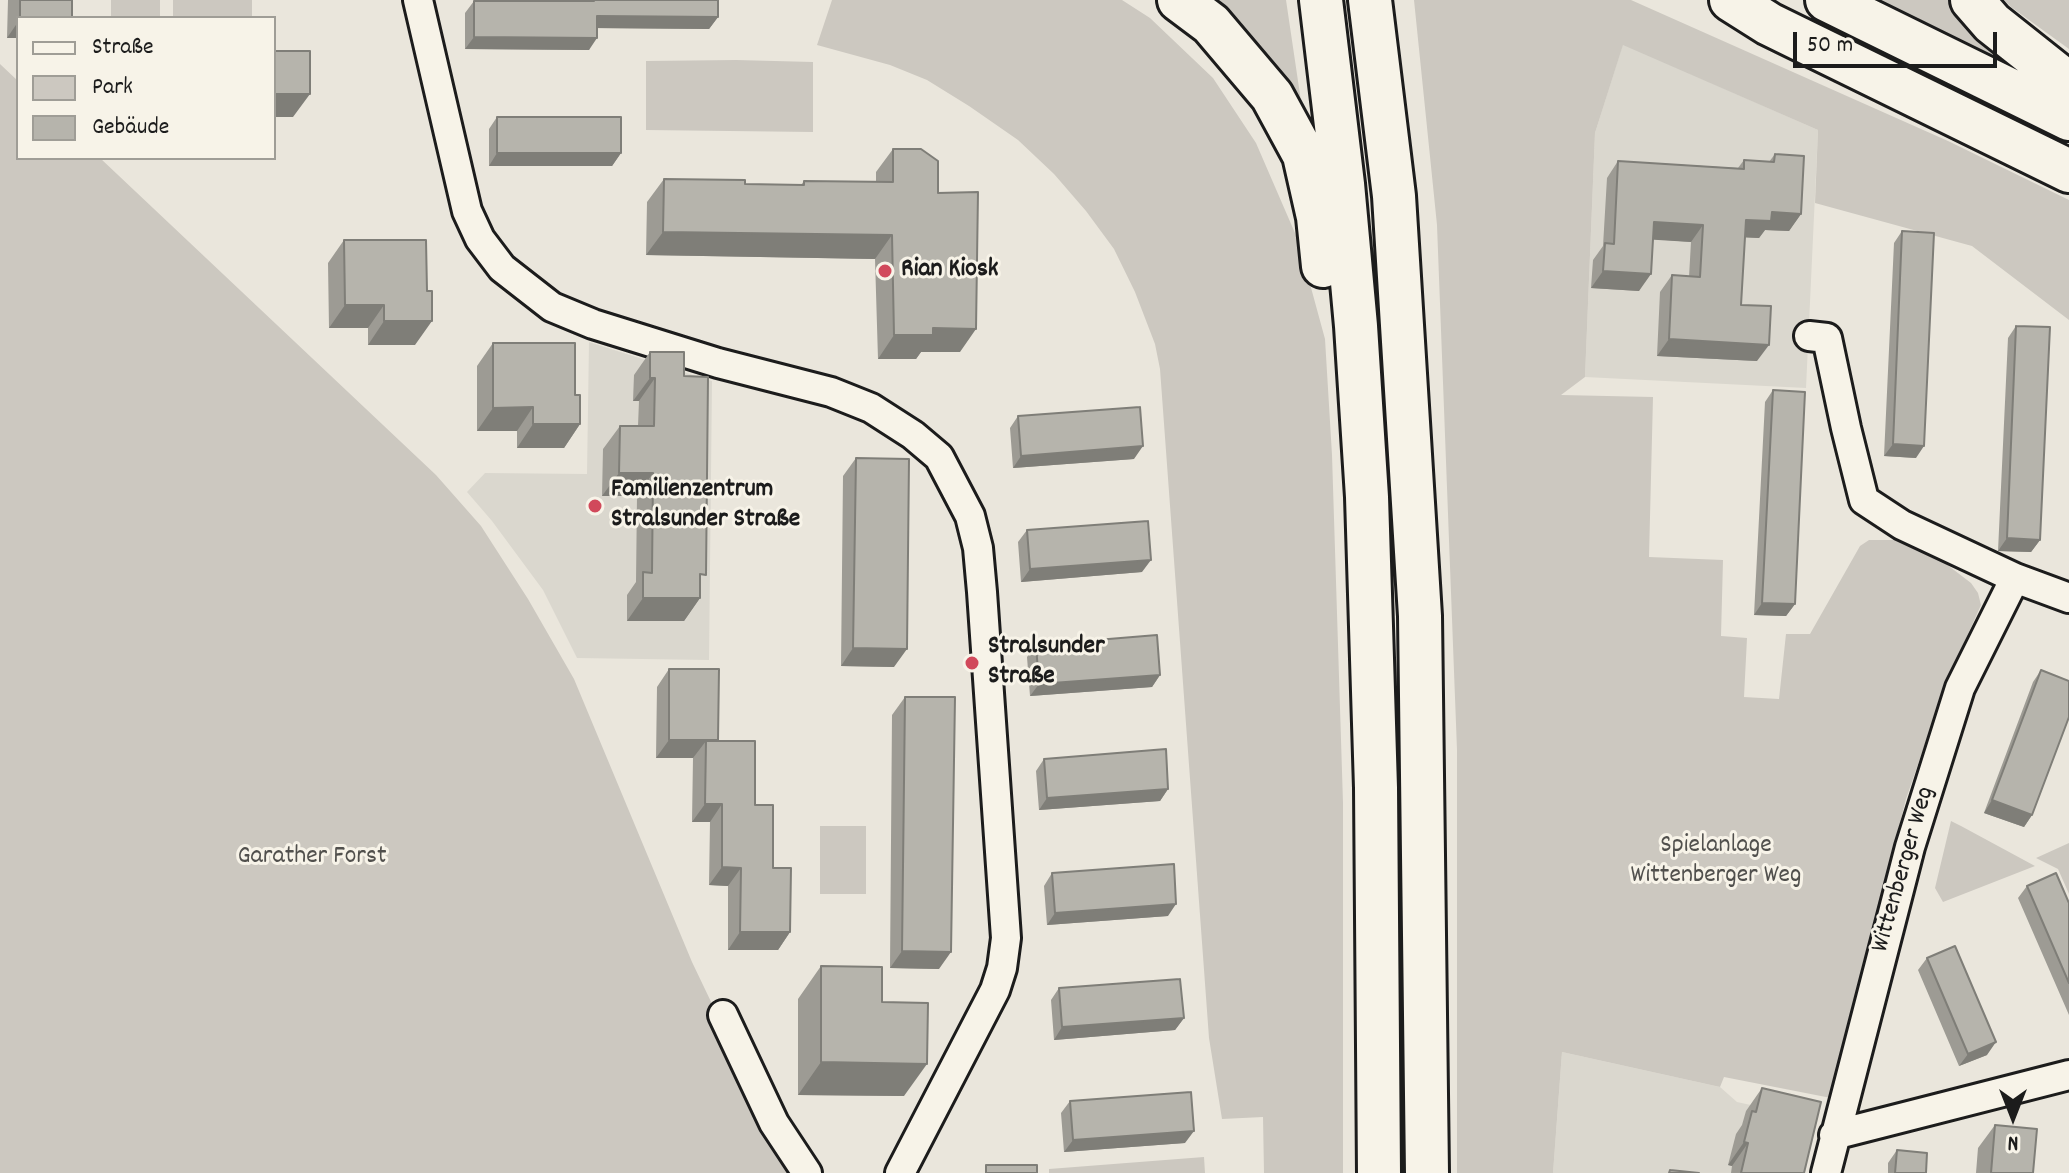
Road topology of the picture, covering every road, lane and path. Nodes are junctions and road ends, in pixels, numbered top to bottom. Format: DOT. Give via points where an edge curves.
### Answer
graph roads {
  1 [pos="418,0"];
  2 [pos="1179,0"];
  3 [pos="1321,0"];
  4 [pos="1731,0"];
  5 [pos="1827,0"];
  6 [pos="1972,0"];
  7 [pos="1377,10"];
  8 [pos="2069,84"];
  9 [pos="2069,119"];
  10 [pos="2069,171"];
  11 [pos="1809,336"];
  12 [pos="1367,497"];
  13 [pos="2015,578"];
  14 [pos="2069,598"];
  15 [pos="723,1015"];
  16 [pos="2069,1075"];
  17 [pos="1834,1135"];
  18 [pos="807,1173"];
  19 [pos="900,1173"];
  20 [pos="1379,1173"];
  21 [pos="1427,1173"];
  22 [pos="1826,1173"];
  1 -- 19 [label="street" via="467,211 502,268 552,307 593,324 871,408 939,457 970,516 982,592 1006,938 995,990"];
  2 -- 12 [label="highway" via="1211,24 1272,96 1304,155 1318,217 1332,341 1336,456"];
  3 -- 12 [label="highway" via="1345,200"];
  4 -- 10 [label="highway" via="1769,24"];
  5 -- 9 [label="highway"];
  6 -- 8 [label="highway" via="1992,23"];
  7 -- 21 [label="highway" via="1420,616"];
  11 -- 13 [label="street" via="1827,338 1864,500 1902,525"];
  12 -- 20 [label="highway"];
  13 -- 14 [label="street"];
  13 -- 17 [label="street, Wittenberger Weg" via="1960,688 1910,847"];
  15 -- 18 [label="street" via="774,1123"];
  16 -- 17 [label="street"];
  17 -- 22 [label="street, Wittenberger Weg"];
}
